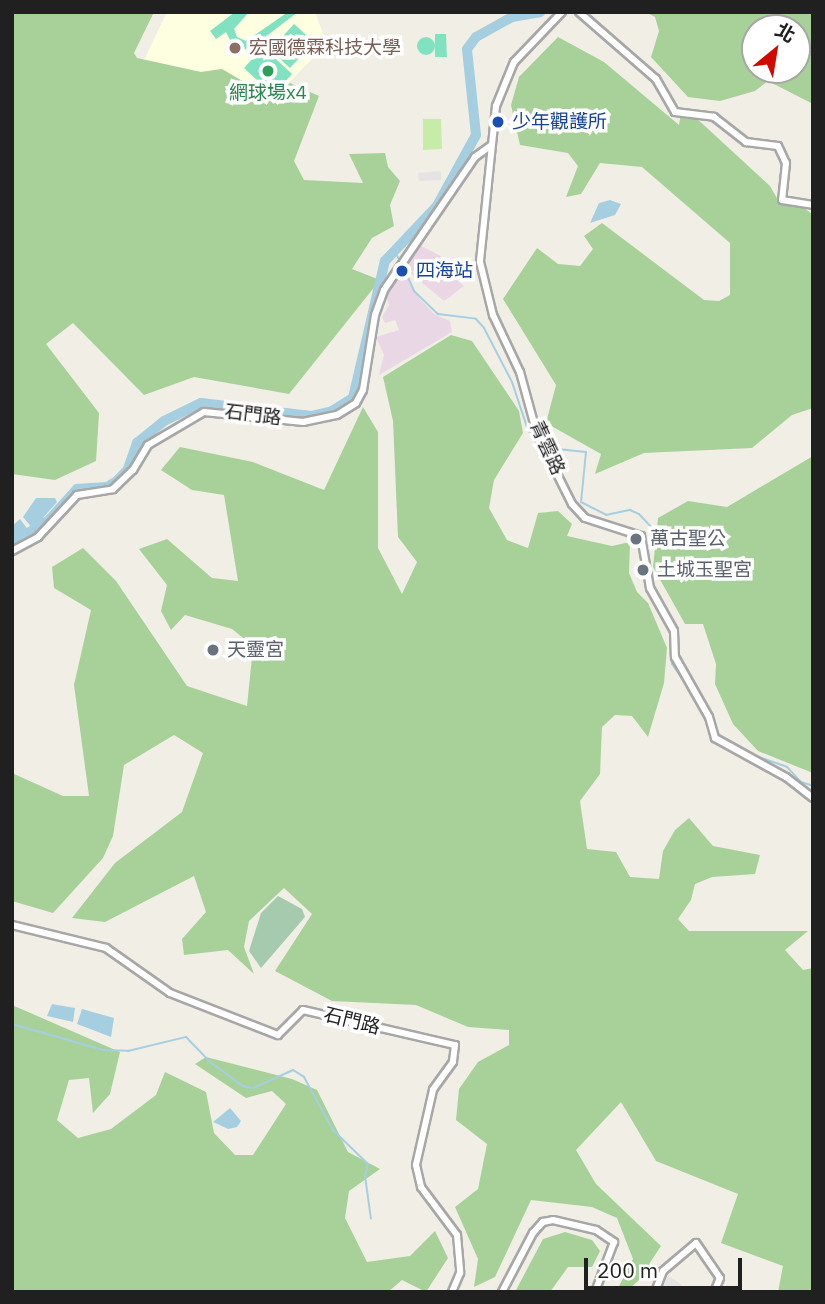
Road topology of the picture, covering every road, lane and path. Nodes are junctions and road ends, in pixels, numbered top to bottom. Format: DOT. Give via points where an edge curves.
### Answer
graph roads {
  1 [pos="562,12"];
  2 [pos="579,12"];
  3 [pos="490,146"];
  4 [pos="813,205"];
  5 [pos="12,551"];
  6 [pos="813,798"];
  7 [pos="12,925"];
  8 [pos="452,1292"];
  9 [pos="502,1292"];
  10 [pos="595,1292"];
  11 [pos="655,1292"];
  12 [pos="714,1292"];
  1 -- 3 [label="street, 青雲路" via="514,62 500,90"];
  2 -- 4 [label="street" via="656,79 675,112 714,117 746,142 778,146 786,163 782,200"];
  3 -- 5 [label="street, 石門路" via="475,157 379,301 363,390 346,410 303,422 204,412 148,445 133,470 113,489 77,495 38,537"];
  3 -- 6 [label="street, 青雲路" via="481,272 546,454 572,504 585,518 641,536 650,588 674,631 675,657 715,738 786,777"];
  7 -- 8 [label="street, 石門路" via="106,948 170,993 278,1035 303,1010 455,1045 453,1062 433,1090 416,1165 421,1187 457,1236 460,1273"];
  9 -- 10 [label="street" via="533,1233 542,1222 553,1220 596,1230 614,1242"];
  11 -- 12 [label="street" via="663,1271 696,1243 720,1278"];
}
